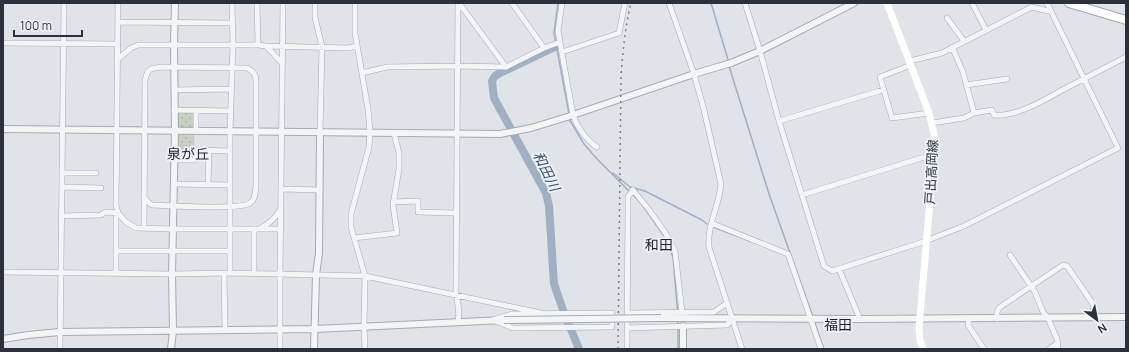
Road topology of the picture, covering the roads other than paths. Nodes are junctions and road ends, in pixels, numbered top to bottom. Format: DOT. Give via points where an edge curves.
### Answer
graph roads {
  1 [pos="64,3"];
  2 [pos="118,3"];
  3 [pos="175,3"];
  4 [pos="232,3"];
  5 [pos="257,3"];
  6 [pos="283,3"];
  7 [pos="315,3"];
  8 [pos="355,3"];
  9 [pos="458,3"];
  10 [pos="512,3"];
  11 [pos="562,3"];
  12 [pos="626,3"];
  13 [pos="669,3"];
  14 [pos="745,3"];
  15 [pos="854,3"];
  16 [pos="887,3"];
  17 [pos="972,3"];
  18 [pos="1047,3"];
  19 [pos="1069,3"];
  20 [pos="1050,10"];
  21 [pos="947,18"];
  22 [pos="1126,20"];
  23 [pos="119,22"];
  24 [pos="174,22"];
  25 [pos="232,23"];
  26 [pos="986,30"];
  27 [pos="964,41"];
  28 [pos="3,43"];
  29 [pos="557,43"];
  30 [pos="63,44"];
  31 [pos="118,44"];
  32 [pos="174,45"];
  33 [pos="233,45"];
  34 [pos="258,45"];
  35 [pos="266,46"];
  36 [pos="282,46"];
  37 [pos="357,46"];
  38 [pos="322,47"];
  39 [pos="544,48"];
  40 [pos="952,48"];
  41 [pos="760,51"];
  42 [pos="562,52"];
  43 [pos="1126,57"];
  44 [pos="118,59"];
  45 [pos="282,62"];
  46 [pos="910,63"];
  47 [pos="458,66"];
  48 [pos="174,67"];
  49 [pos="506,67"];
  50 [pos="232,68"];
  51 [pos="362,72"];
  52 [pos="694,74"];
  53 [pos="1007,79"];
  54 [pos="1085,79"];
  55 [pos="966,85"];
  56 [pos="231,89"];
  57 [pos="174,90"];
  58 [pos="883,90"];
  59 [pos="174,110"];
  60 [pos="196,111"];
  61 [pos="230,111"];
  62 [pos="929,113"];
  63 [pos="974,113"];
  64 [pos="571,116"];
  65 [pos="779,121"];
  66 [pos="932,123"];
  67 [pos="3,129"];
  68 [pos="63,129"];
  69 [pos="117,130"];
  70 [pos="145,130"];
  71 [pos="175,130"];
  72 [pos="196,130"];
  73 [pos="230,131"];
  74 [pos="255,131"];
  75 [pos="282,132"];
  76 [pos="320,132"];
  77 [pos="370,132"];
  78 [pos="394,133"];
  79 [pos="457,134"];
  80 [pos="597,147"];
  81 [pos="209,150"];
  82 [pos="230,151"];
  83 [pos="934,154"];
  84 [pos="174,160"];
  85 [pos="62,173"];
  86 [pos="96,173"];
  87 [pos="174,184"];
  88 [pos="208,184"];
  89 [pos="230,184"];
  90 [pos="62,187"];
  91 [pos="101,188"];
  92 [pos="281,189"];
  93 [pos="320,190"];
  94 [pos="802,195"];
  95 [pos="144,197"];
  96 [pos="394,202"];
  97 [pos="174,205"];
  98 [pos="230,207"];
  99 [pos="281,207"];
  100 [pos="118,213"];
  101 [pos="456,213"];
  102 [pos="62,216"];
  103 [pos="711,223"];
  104 [pos="144,228"];
  105 [pos="230,229"];
  106 [pos="257,229"];
  107 [pos="280,229"];
  108 [pos="173,230"];
  109 [pos="354,238"];
  110 [pos="927,241"];
  111 [pos="173,250"];
  112 [pos="116,251"];
  113 [pos="230,251"];
  114 [pos="1010,255"];
  115 [pos="839,269"];
  116 [pos="3,272"];
  117 [pos="61,272"];
  118 [pos="116,273"];
  119 [pos="227,273"];
  120 [pos="172,274"];
  121 [pos="254,274"];
  122 [pos="280,274"];
  123 [pos="316,275"];
  124 [pos="365,276"];
  125 [pos="1032,286"];
  126 [pos="456,295"];
  127 [pos="727,303"];
  128 [pos="658,312"];
  129 [pos="682,312"];
  130 [pos="541,313"];
  131 [pos="628,313"];
  132 [pos="1126,317"];
  133 [pos="920,318"];
  134 [pos="1048,318"];
  135 [pos="1094,318"];
  136 [pos="733,319"];
  137 [pos="814,319"];
  138 [pos="860,319"];
  139 [pos="969,319"];
  140 [pos="997,319"];
  141 [pos="492,320"];
  142 [pos="458,322"];
  143 [pos="682,326"];
  144 [pos="364,327"];
  145 [pos="658,327"];
  146 [pos="627,328"];
  147 [pos="315,329"];
  148 [pos="225,330"];
  149 [pos="280,330"];
  150 [pos="173,331"];
  151 [pos="60,332"];
  152 [pos="3,339"];
  153 [pos="1058,346"];
  154 [pos="60,349"];
  155 [pos="171,349"];
  156 [pos="280,349"];
  157 [pos="314,349"];
  158 [pos="365,349"];
  159 [pos="627,349"];
  160 [pos="683,349"];
  161 [pos="742,349"];
  162 [pos="821,349"];
  163 [pos="924,349"];
  164 [pos="984,349"];
  165 [pos="1049,349"];
  1 -- 30 [label="street"];
  2 -- 23 [label="street"];
  3 -- 24 [label="street"];
  4 -- 25 [label="street"];
  5 -- 34 [label="street"];
  6 -- 36 [label="street"];
  7 -- 38 [label="street" via="315,17"];
  8 -- 37 [label="street"];
  9 -- 47 [label="street"];
  9 -- 49 [label="street"];
  10 -- 39 [label="street"];
  11 -- 29 [label="street"];
  12 -- 42 [label="street" via="619,33"];
  13 -- 52 [label="street"];
  14 -- 41 [label="street"];
  15 -- 41 [label="street"];
  16 -- 46 [label="main road, 戸出高岡線"];
  17 -- 26 [label="street"];
  18 -- 20 [label="street"];
  19 -- 22 [label="main road"];
  20 -- 26 [label="street" via="1032,7"];
  20 -- 54 [label="street"];
  21 -- 27 [label="street"];
  23 -- 24 [label="street"];
  23 -- 31 [label="street"];
  24 -- 25 [label="street"];
  24 -- 32 [label="street"];
  25 -- 33 [label="street"];
  26 -- 27 [label="street"];
  27 -- 40 [label="street"];
  28 -- 30 [label="street"];
  29 -- 39 [label="street"];
  29 -- 42 [label="street"];
  30 -- 31 [label="street"];
  30 -- 68 [label="street"];
  31 -- 44 [label="street"];
  32 -- 33 [label="street"];
  32 -- 44 [label="street" via="138,45"];
  32 -- 48 [label="street"];
  33 -- 34 [label="street"];
  33 -- 50 [label="street"];
  34 -- 35 [label="street"];
  35 -- 36 [label="street"];
  35 -- 45 [label="street"];
  36 -- 38 [label="street"];
  36 -- 45 [label="street"];
  37 -- 38 [label="street"];
  37 -- 51 [label="street"];
  38 -- 76 [label="street"];
  39 -- 49 [label="street"];
  40 -- 46 [label="street"];
  40 -- 55 [label="street"];
  41 -- 52 [label="street" via="729,64"];
  41 -- 65 [label="street"];
  42 -- 64 [label="street"];
  43 -- 54 [label="street"];
  44 -- 69 [label="street"];
  45 -- 75 [label="street"];
  46 -- 58 [label="street" via="880,77"];
  46 -- 62 [label="main road, 戸出高岡線"];
  47 -- 49 [label="street"];
  47 -- 51 [label="street" via="387,67"];
  47 -- 79 [label="street"];
  48 -- 50 [label="street"];
  48 -- 57 [label="street"];
  48 -- 70 [label="street" via="155,68 146,73"];
  50 -- 56 [label="street"];
  50 -- 74 [label="street" via="247,68 256,76"];
  51 -- 77 [label="street"];
  52 -- 64 [label="street"];
  52 -- 103 [label="street" via="721,184"];
  53 -- 55 [label="street"];
  54 -- 63 [label="street" via="1020,110 1001,115 994,115 992,110"];
  54 -- 110 [label="street" via="1118,148 964,226"];
  55 -- 63 [label="street"];
  56 -- 57 [label="street"];
  56 -- 61 [label="street"];
  57 -- 59 [label="street"];
  58 -- 62 [label="street" via="892,118"];
  58 -- 65 [label="street"];
  59 -- 60 [label="street"];
  59 -- 71 [label="street"];
  60 -- 61 [label="street"];
  60 -- 72 [label="street"];
  61 -- 73 [label="street"];
  62 -- 66 [label="main road, 戸出高岡線"];
  63 -- 66 [label="street" via="964,118"];
  64 -- 79 [label="street" via="500,134"];
  64 -- 80 [label="street"];
  65 -- 94 [label="street"];
  66 -- 83 [label="main road, 戸出高岡線"];
  67 -- 68 [label="street"];
  68 -- 69 [label="street"];
  68 -- 85 [label="street"];
  69 -- 70 [label="street"];
  69 -- 100 [label="street"];
  70 -- 71 [label="street"];
  70 -- 95 [label="street"];
  71 -- 72 [label="street"];
  71 -- 84 [label="street"];
  72 -- 73 [label="street"];
  73 -- 74 [label="street"];
  73 -- 82 [label="street"];
  74 -- 75 [label="street"];
  74 -- 98 [label="street" via="254,198 252,203 246,206"];
  75 -- 76 [label="street"];
  75 -- 92 [label="street"];
  76 -- 77 [label="street"];
  76 -- 93 [label="street"];
  77 -- 78 [label="street"];
  77 -- 109 [label="street" via="369,147 351,214"];
  78 -- 79 [label="street"];
  78 -- 96 [label="street" via="399,153 399,169"];
  79 -- 101 [label="street"];
  81 -- 82 [label="street"];
  81 -- 84 [label="street" via="196,150 194,160"];
  81 -- 88 [label="street"];
  82 -- 89 [label="street"];
  83 -- 94 [label="street"];
  83 -- 110 [label="main road, 戸出高岡線"];
  84 -- 87 [label="street"];
  85 -- 86 [label="street"];
  85 -- 90 [label="street"];
  87 -- 88 [label="street"];
  87 -- 97 [label="street"];
  88 -- 89 [label="street"];
  89 -- 98 [label="street"];
  90 -- 91 [label="street"];
  90 -- 102 [label="street"];
  92 -- 93 [label="street"];
  92 -- 99 [label="street"];
  93 -- 123 [label="street"];
  94 -- 115 [label="street" via="824,266 832,271"];
  95 -- 97 [label="street" via="152,205"];
  95 -- 104 [label="street"];
  96 -- 101 [label="street" via="418,201 418,212"];
  96 -- 109 [label="street" via="397,233"];
  97 -- 98 [label="street"];
  97 -- 108 [label="street"];
  98 -- 105 [label="street"];
  99 -- 106 [label="street" via="269,225"];
  99 -- 107 [label="street"];
  100 -- 102 [label="street"];
  100 -- 104 [label="street" via="136,228"];
  100 -- 112 [label="street"];
  101 -- 126 [label="street"];
  102 -- 117 [label="street"];
  103 -- 127 [label="street" via="709,247"];
  103 -- 137 [label="street" via="788,254"];
  104 -- 108 [label="street"];
  105 -- 106 [label="street"];
  105 -- 108 [label="street"];
  105 -- 113 [label="street"];
  106 -- 107 [label="street"];
  106 -- 121 [label="street"];
  107 -- 122 [label="street"];
  108 -- 111 [label="street"];
  109 -- 124 [label="street"];
  110 -- 115 [label="street"];
  110 -- 133 [label="main road, 戸出高岡線"];
  111 -- 112 [label="street"];
  111 -- 113 [label="street"];
  111 -- 120 [label="street"];
  112 -- 118 [label="street"];
  113 -- 119 [label="street"];
  114 -- 125 [label="street"];
  115 -- 138 [label="street"];
  116 -- 117 [label="street"];
  117 -- 118 [label="street"];
  117 -- 151 [label="street"];
  118 -- 120 [label="street"];
  119 -- 120 [label="street"];
  119 -- 121 [label="street"];
  119 -- 148 [label="street"];
  120 -- 150 [label="street"];
  121 -- 122 [label="street"];
  122 -- 123 [label="street"];
  122 -- 149 [label="street"];
  123 -- 124 [label="street"];
  123 -- 147 [label="street"];
  124 -- 126 [label="street"];
  124 -- 144 [label="street"];
  125 -- 134 [label="street"];
  125 -- 135 [label="street" via="1061,266 1067,266 1093,304"];
  125 -- 140 [label="street" via="1000,307"];
  126 -- 130 [label="street"];
  126 -- 142 [label="street"];
  127 -- 129 [label="street" via="714,312"];
  127 -- 136 [label="street"];
  128 -- 129 [label="street"];
  128 -- 131 [label="street"];
  128 -- 145 [label="street"];
  129 -- 131 [label="street" via="675,251 666,234 633,190 628,197"];
  130 -- 141 [label="street" via="512,314"];
  130 -- 141 [label="street" via="612,313 612,327 513,328"];
  131 -- 146 [label="street"];
  132 -- 135 [label="street"];
  133 -- 138 [label="street"];
  133 -- 139 [label="street"];
  133 -- 163 [label="main road, 戸出高岡線" via="920,341"];
  134 -- 135 [label="street"];
  134 -- 140 [label="street"];
  134 -- 153 [label="street"];
  136 -- 137 [label="street"];
  136 -- 141 [label="street, bridge"];
  136 -- 143 [label="street" via="727,326"];
  136 -- 161 [label="street"];
  137 -- 138 [label="street"];
  137 -- 162 [label="street"];
  139 -- 140 [label="street"];
  139 -- 164 [label="street" via="968,325"];
  141 -- 142 [label="street"];
  142 -- 144 [label="street"];
  143 -- 145 [label="street"];
  143 -- 160 [label="street"];
  144 -- 147 [label="street"];
  144 -- 158 [label="street"];
  145 -- 146 [label="street"];
  146 -- 159 [label="street"];
  147 -- 149 [label="street"];
  147 -- 157 [label="street"];
  148 -- 149 [label="street"];
  148 -- 150 [label="street"];
  149 -- 156 [label="street"];
  150 -- 151 [label="street"];
  150 -- 155 [label="street"];
  151 -- 152 [label="street"];
  151 -- 154 [label="street"];
  153 -- 165 [label="street"];
}
